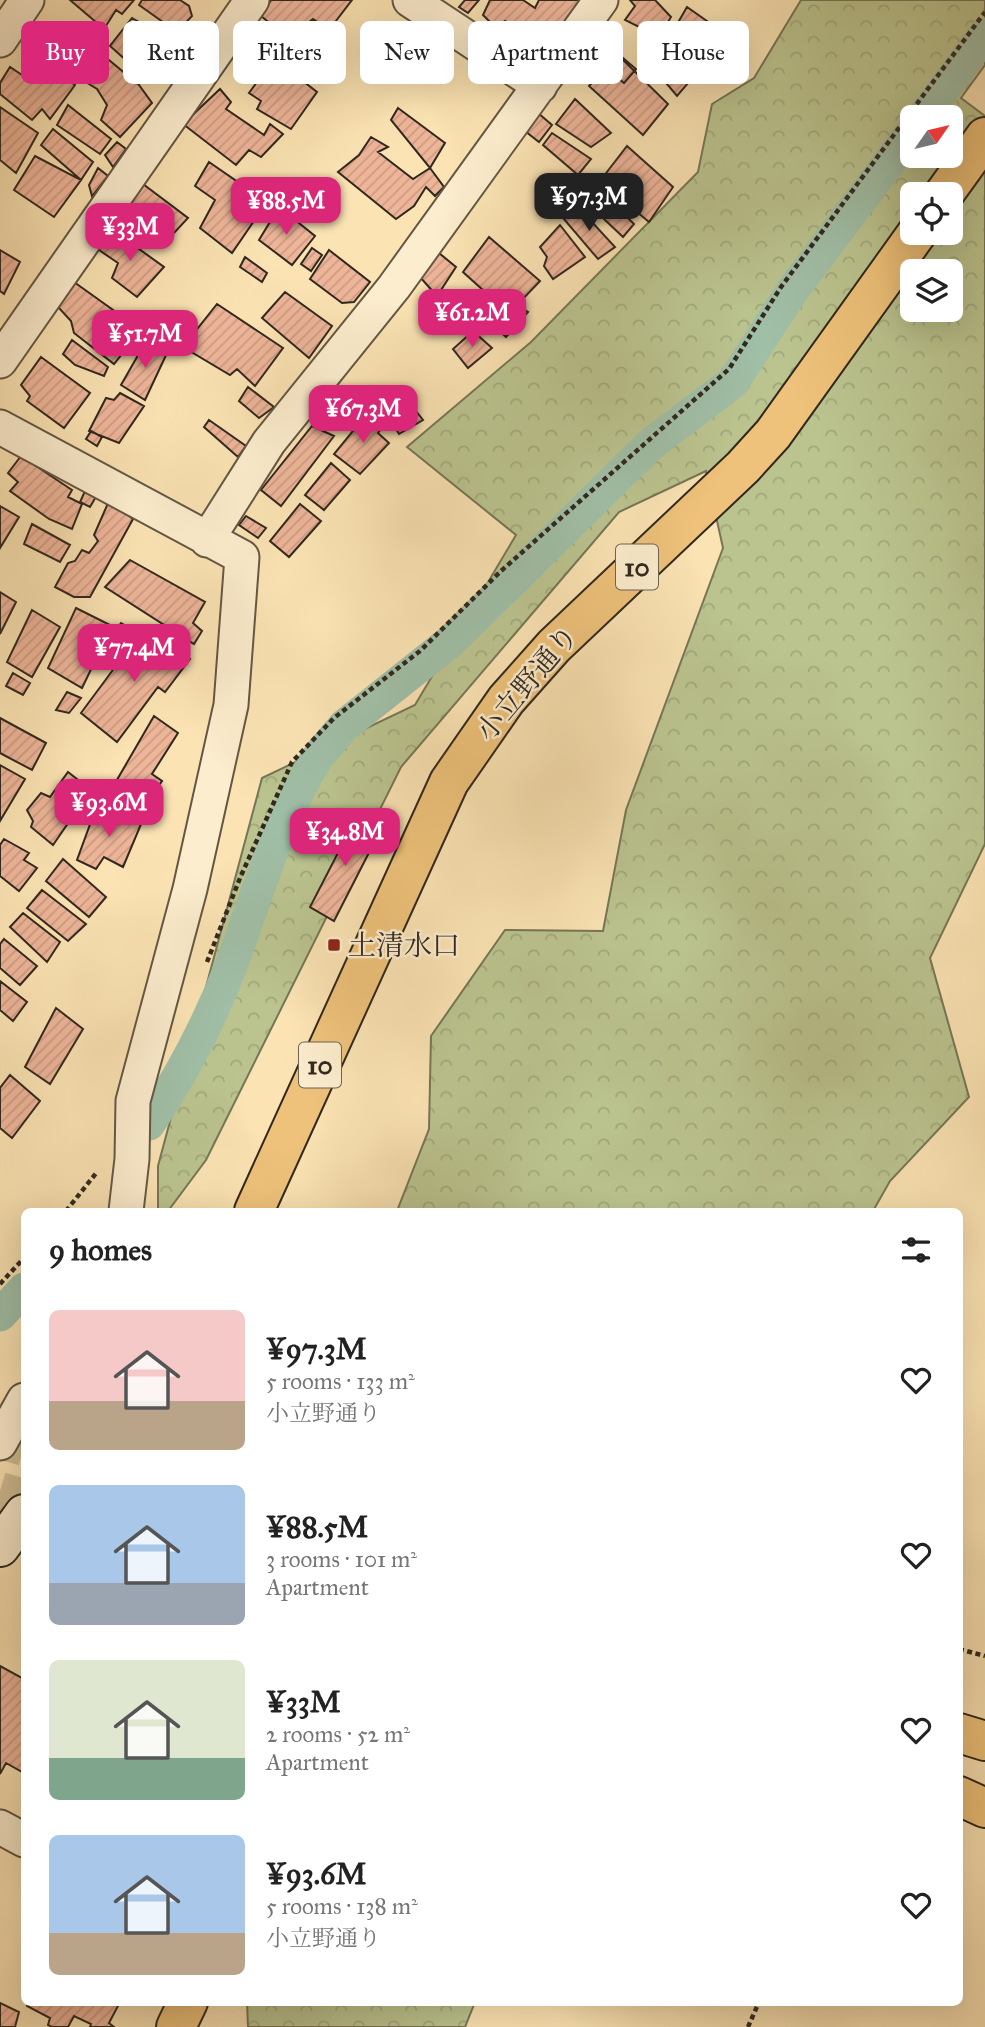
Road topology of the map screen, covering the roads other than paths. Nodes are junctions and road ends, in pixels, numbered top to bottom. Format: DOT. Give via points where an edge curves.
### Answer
graph roads {
  1 [pos="27,0"];
  2 [pos="252,0"];
  3 [pos="410,0"];
  4 [pos="601,0"];
  5 [pos="0,40"];
  6 [pos="540,86"];
  7 [pos="985,137"];
  8 [pos="953,182"];
  9 [pos="908,245"];
  10 [pos="0,361"];
  11 [pos="0,427"];
  12 [pos="207,540"];
  13 [pos="127,1208"];
  14 [pos="255,1208"];
  15 [pos="21,1405"];
  16 [pos="0,1443"];
  17 [pos="21,1518"];
  18 [pos="0,1547"];
  19 [pos="963,1720"];
  20 [pos="985,1723"];
  21 [pos="963,1734"];
  22 [pos="985,1741"];
  23 [pos="963,1777"];
  24 [pos="985,1785"];
  25 [pos="963,1798"];
  26 [pos="985,1808"];
  27 [pos="0,1827"];
  28 [pos="21,1838"];
  29 [pos="186,2006"];
  30 [pos="176,2027"];
  1 -- 5 [label="street"];
  2 -- 10 [label="street"];
  3 -- 6 [label="street"];
  4 -- 6 [label="street"];
  6 -- 12 [label="street" via="394,287 269,442"];
  7 -- 8 [label="main road"];
  9 -- 14 [label="main road, 小立野通り / 10" via="774,433 554,646 506,700 449,782"];
  11 -- 12 [label="street"];
  12 -- 13 [label="street" via="242,557 231,705 190,889 133,1101"];
  15 -- 16 [label="street"];
  17 -- 18 [label="main road"];
  19 -- 20 [label="main road"];
  21 -- 22 [label="main road"];
  23 -- 24 [label="main road"];
  25 -- 26 [label="main road"];
  27 -- 28 [label="street"];
  29 -- 30 [label="main road"];
}
